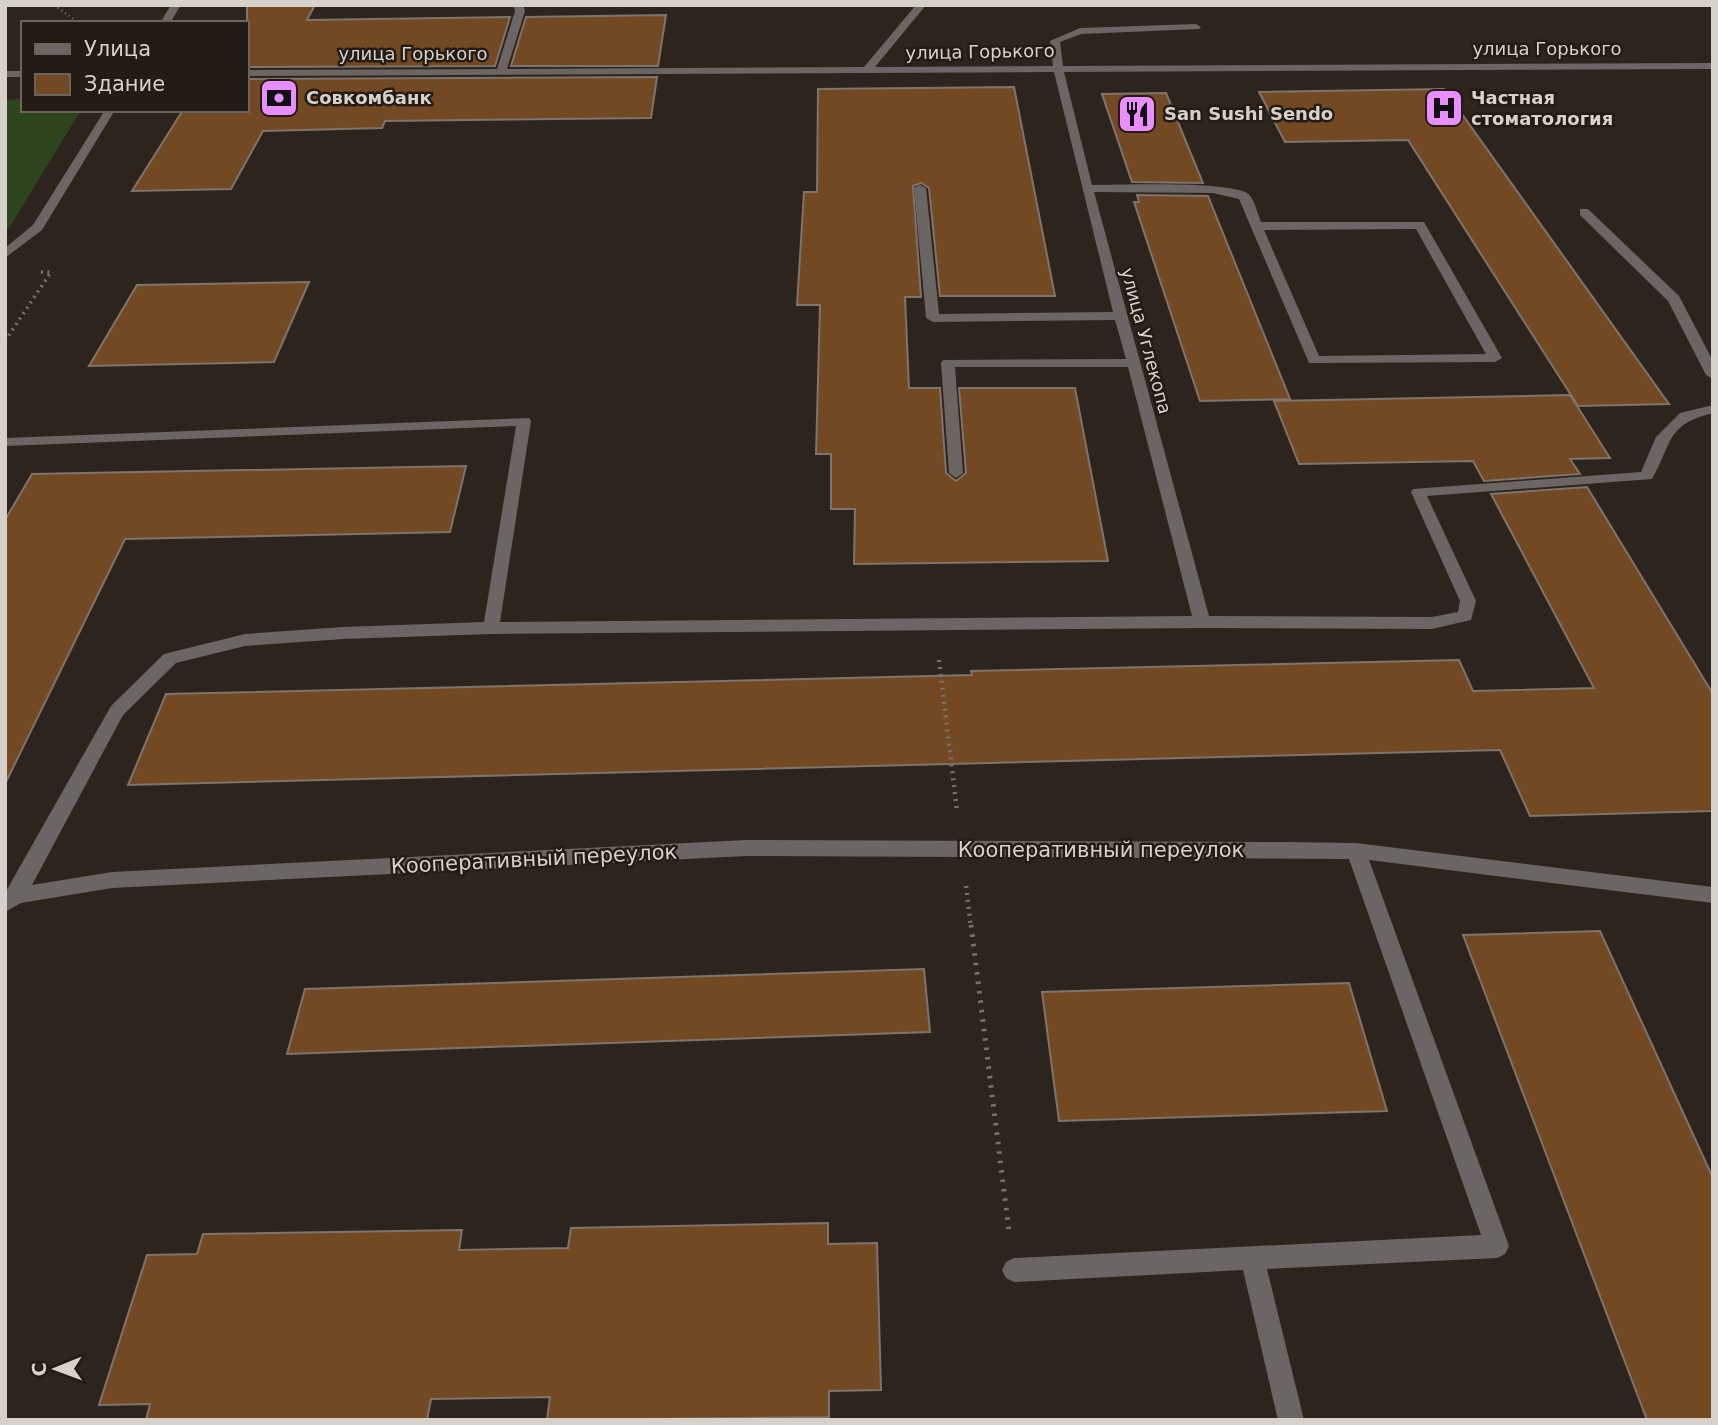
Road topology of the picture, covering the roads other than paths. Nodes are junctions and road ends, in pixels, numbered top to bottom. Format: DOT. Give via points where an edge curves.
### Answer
graph roads {
  1 [pos="177,5"];
  2 [pos="518,5"];
  3 [pos="921,5"];
  4 [pos="166,21"];
  5 [pos="1196,27"];
  6 [pos="1713,66"];
  7 [pos="1058,68"];
  8 [pos="867,70"];
  9 [pos="501,72"];
  10 [pos="248,73"];
  11 [pos="109,112"];
  12 [pos="920,188"];
  13 [pos="1087,188"];
  14 [pos="1584,212"];
  15 [pos="1256,226"];
  16 [pos="5,254"];
  17 [pos="1121,316"];
  18 [pos="1133,363"];
  19 [pos="1713,374"];
  20 [pos="1713,410"];
  21 [pos="5,442"];
  22 [pos="956,474"];
  23 [pos="1202,622"];
  24 [pos="491,628"];
  25 [pos="1356,851"];
  26 [pos="1713,895"];
  27 [pos="11,900"];
  28 [pos="1252,1258"];
  29 [pos="1014,1270"];
  30 [pos="1291,1420"];
  1 -- 4 [label="street"];
  2 -- 9 [label="street"];
  3 -- 8 [label="street"];
  5 -- 7 [label="street" via="1080,31 1055,41"];
  6 -- 7 [label="street, улица Горького"];
  7 -- 8 [label="street, улица Горького"];
  7 -- 13 [label="street, улица Углекопа"];
  8 -- 9 [label="street, улица Горького"];
  9 -- 10 [label="street, улица Горького"];
  11 -- 16 [label="street" via="38,227"];
  12 -- 17 [label="street" via="933,318"];
  13 -- 15 [label="street" via="1213,190 1244,196"];
  13 -- 17 [label="street, улица Углекопа"];
  14 -- 19 [label="street" via="1674,299"];
  15 -- 15 [label="street" via="1314,360 1495,358 1420,225"];
  17 -- 18 [label="street, улица Углекопа"];
  18 -- 22 [label="street" via="948,363"];
  18 -- 23 [label="street, улица Углекопа"];
  20 -- 23 [label="street, Кооперативный переулок" via="1685,416 1663,437 1647,476 1418,492 1468,601 1465,616 1432,623"];
  21 -- 24 [label="street" via="524,421"];
  23 -- 24 [label="street, Кооперативный переулок"];
  24 -- 27 [label="street, Кооперативный переулок" via="245,640 170,658 117,710"];
  25 -- 26 [label="street, Кооперативный переулок"];
  25 -- 27 [label="street, Кооперативный переулок" via="746,848 139,878"];
  25 -- 28 [label="street" via="1497,1246"];
  28 -- 29 [label="street"];
  28 -- 30 [label="street"];
}
